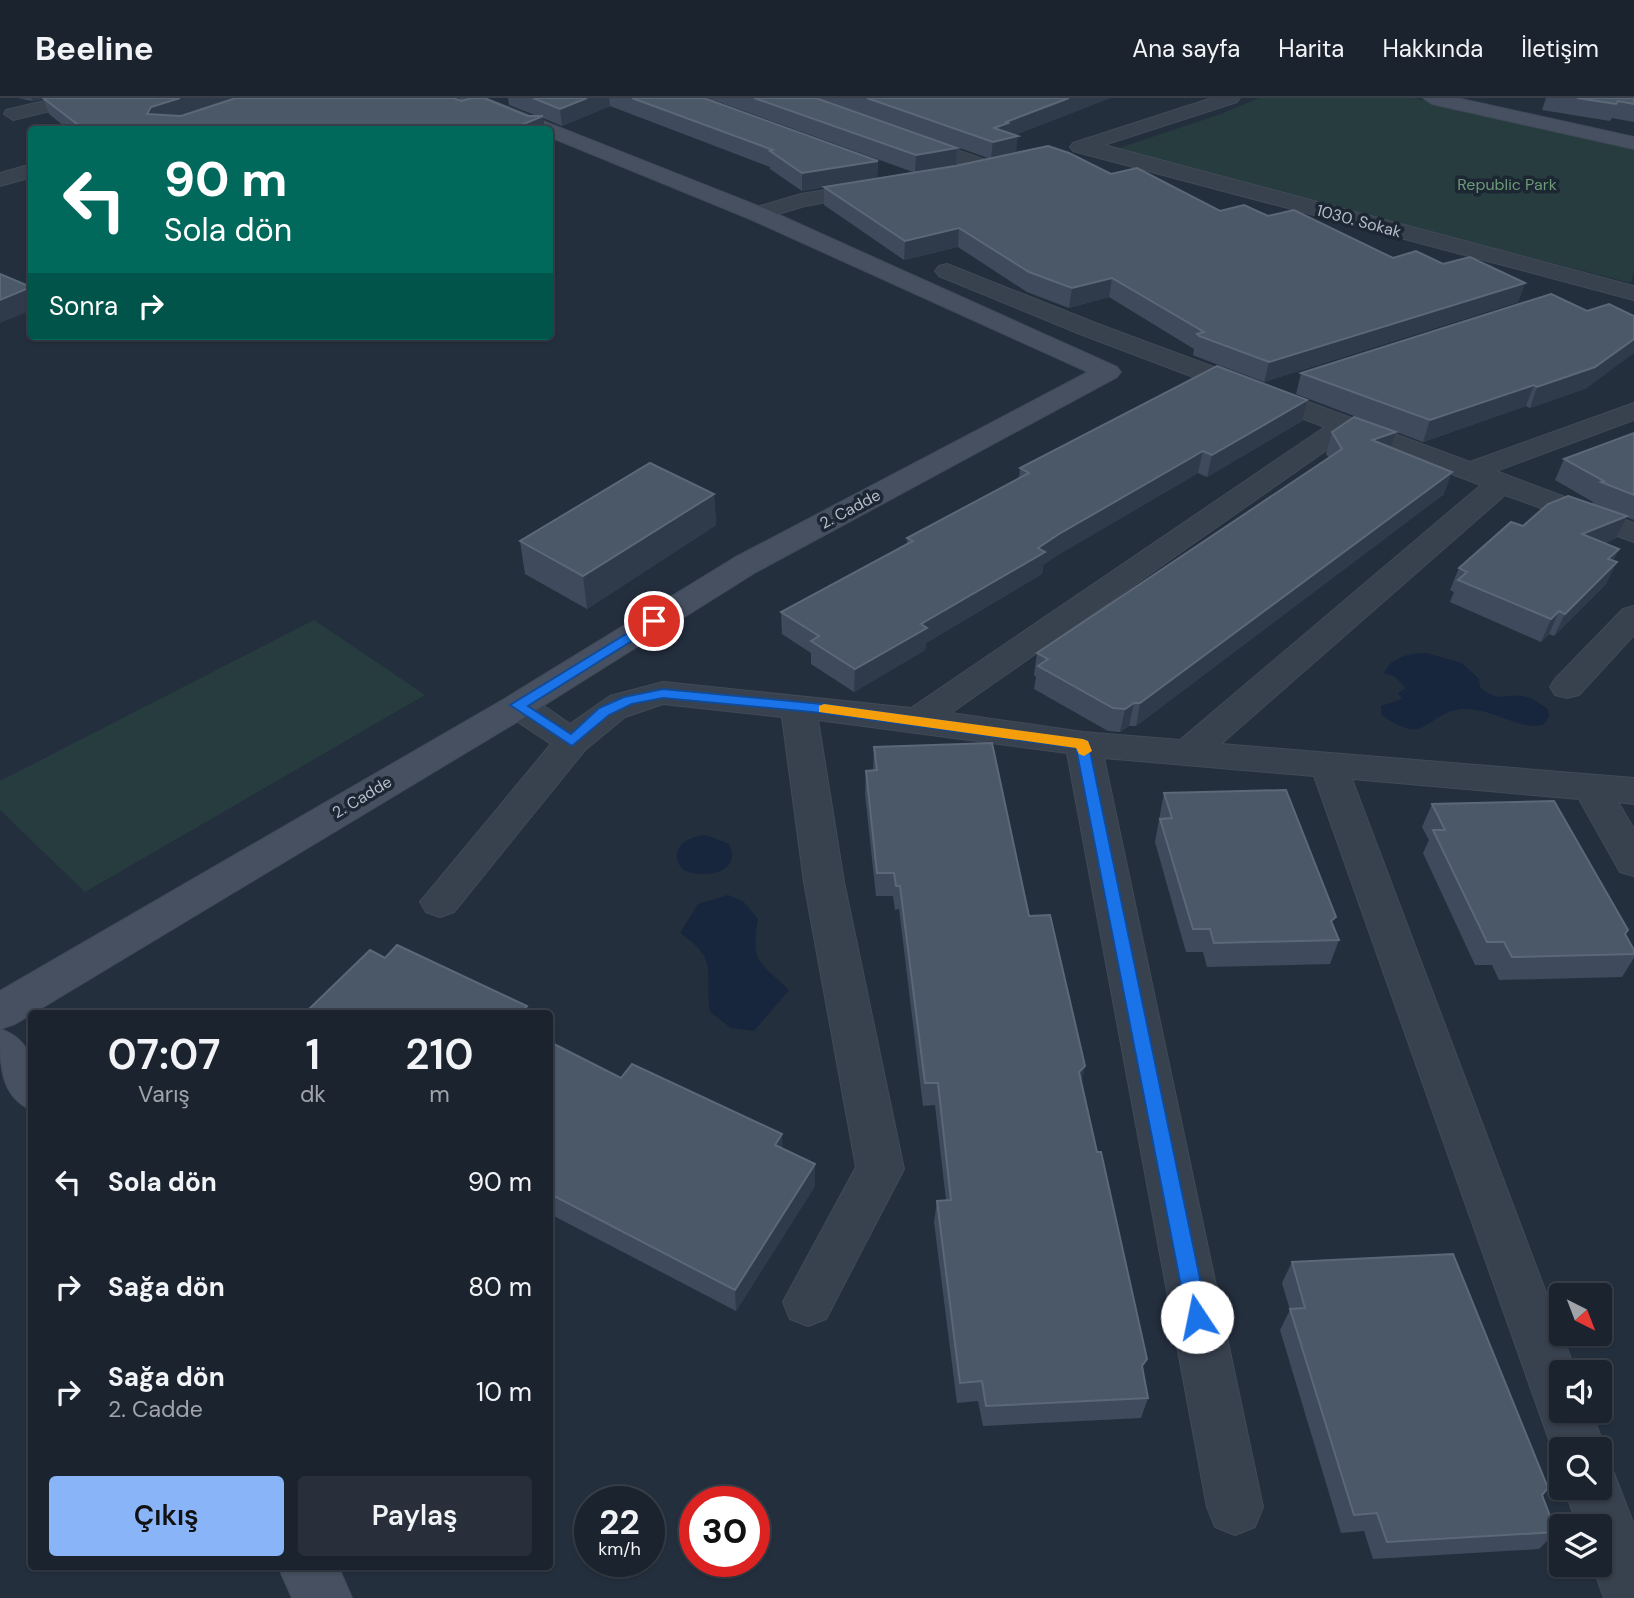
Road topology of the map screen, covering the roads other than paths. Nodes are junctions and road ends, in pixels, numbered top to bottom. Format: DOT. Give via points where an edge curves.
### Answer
graph roads {
  1 [pos="81,98"];
  2 [pos="469,98"];
  3 [pos="1231,98"];
  4 [pos="1432,98"];
  5 [pos="13,114"];
  6 [pos="539,126"];
  7 [pos="884,130"];
  8 [pos="553,132"];
  9 [pos="1634,143"];
  10 [pos="1085,146"];
  11 [pos="1061,151"];
  12 [pos="1011,162"];
  13 [pos="987,167"];
  14 [pos="28,171"];
  15 [pos="888,175"];
  16 [pos="948,175"];
  17 [pos="0,180"];
  18 [pos="758,214"];
  19 [pos="947,271"];
  20 [pos="1634,293"];
  21 [pos="1302,382"];
  22 [pos="1263,394"];
  23 [pos="1634,411"];
  24 [pos="1345,425"];
  25 [pos="1471,471"];
  26 [pos="1502,482"];
  27 [pos="1634,533"];
  28 [pos="1634,616"];
  29 [pos="1567,687"];
  30 [pos="518,705"];
  31 [pos="798,706"];
  32 [pos="918,720"];
  33 [pos="572,742"];
  34 [pos="1083,744"];
  35 [pos="1188,753"];
  36 [pos="1328,764"];
  37 [pos="1591,788"];
  38 [pos="1634,791"];
  39 [pos="1634,862"];
  40 [pos="440,902"];
  41 [pos="0,1012"];
  42 [pos="0,1047"];
  43 [pos="28,1086"];
  44 [pos="808,1302"];
  45 [pos="1549,1369"];
  46 [pos="1596,1500"];
  47 [pos="1235,1507"];
  48 [pos="309,1570"];
  49 [pos="323,1598"];
  50 [pos="1633,1598"];
  1 -- 5 [label="street"];
  2 -- 6 [label="street, 2. Cadde"];
  3 -- 10 [label="street"];
  4 -- 9 [label="street"];
  7 -- 13 [label="street"];
  8 -- 18 [label="street, 2. Cadde"];
  10 -- 11 [label="street"];
  10 -- 20 [label="street, 1030. Sokak"];
  12 -- 13 [label="street"];
  13 -- 16 [label="street"];
  14 -- 17 [label="street"];
  15 -- 18 [label="street"];
  18 -- 30 [label="street, 2. Cadde" via="1108,372 745,565"];
  19 -- 22 [label="street"];
  21 -- 22 [label="street"];
  22 -- 24 [label="street"];
  23 -- 25 [label="street"];
  24 -- 25 [label="street"];
  24 -- 32 [label="street"];
  25 -- 26 [label="street"];
  26 -- 27 [label="street"];
  26 -- 35 [label="street"];
  28 -- 29 [label="street"];
  30 -- 33 [label="street"];
  30 -- 41 [label="street, 2. Cadde"];
  31 -- 32 [label="street"];
  31 -- 33 [label="street" via="663,693 629,700 604,712"];
  31 -- 44 [label="street" via="824,882 880,1169"];
  32 -- 34 [label="street"];
  33 -- 40 [label="street"];
  34 -- 35 [label="street"];
  34 -- 47 [label="street"];
  35 -- 36 [label="street"];
  36 -- 37 [label="street"];
  36 -- 45 [label="street"];
  37 -- 38 [label="street"];
  37 -- 39 [label="street"];
  42 -- 43 [label="street"];
  46 -- 50 [label="street"];
  48 -- 49 [label="street"];
}
